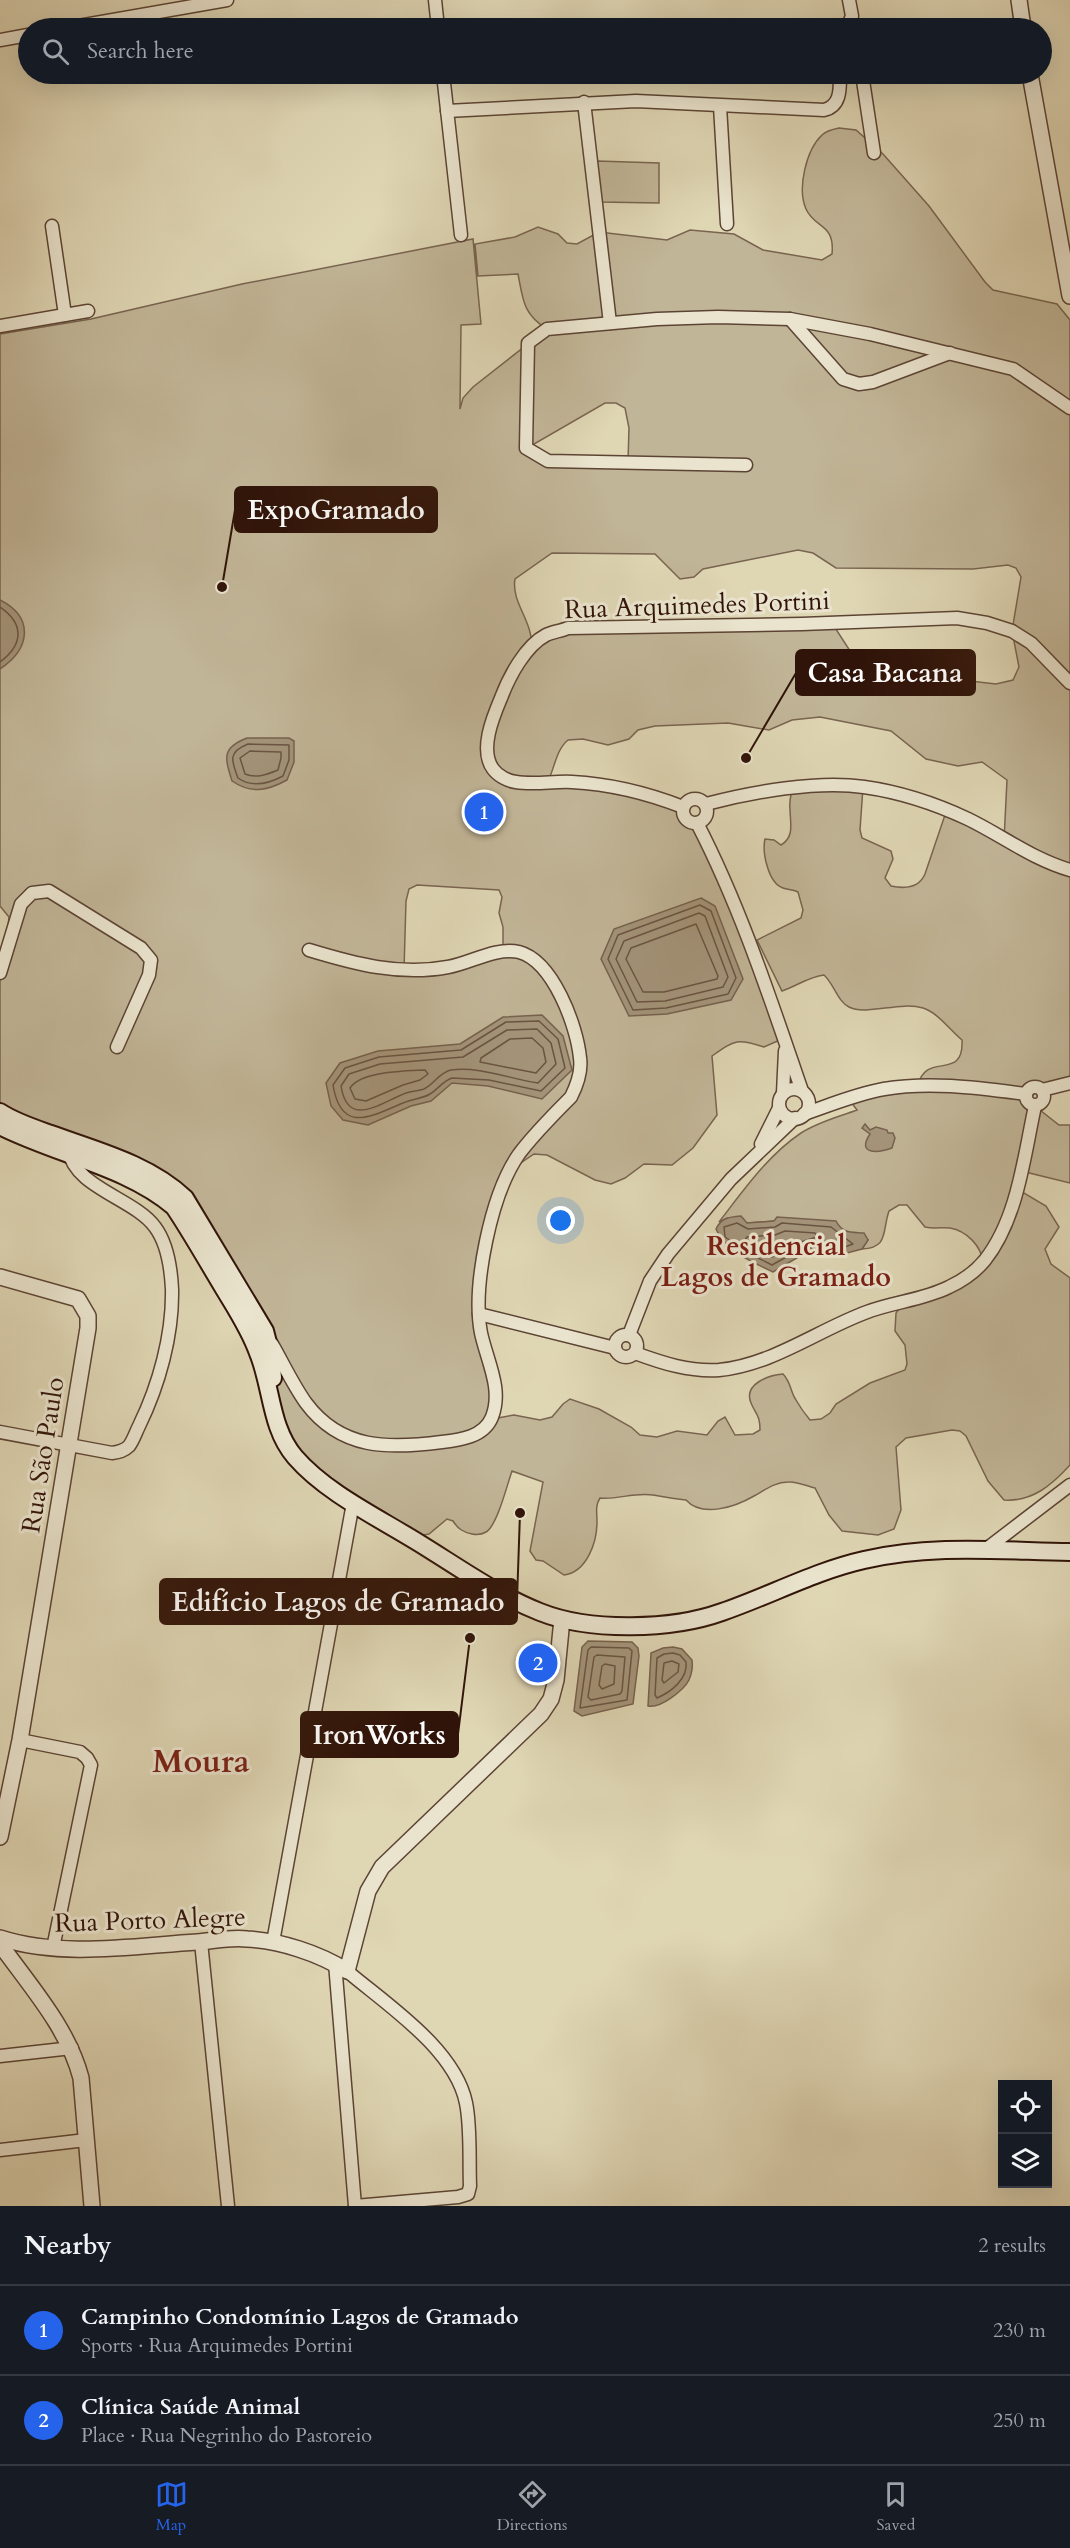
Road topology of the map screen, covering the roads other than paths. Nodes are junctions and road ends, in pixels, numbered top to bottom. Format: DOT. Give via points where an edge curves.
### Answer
graph roads {
  1 [pos="227,0"];
  2 [pos="435,0"];
  3 [pos="849,0"];
  4 [pos="1019,0"];
  5 [pos="124,18"];
  6 [pos="437,18"];
  7 [pos="853,18"];
  8 [pos="1022,18"];
  9 [pos="18,37"];
  10 [pos="0,40"];
  11 [pos="444,84"];
  12 [pos="839,84"];
  13 [pos="864,84"];
  14 [pos="1032,84"];
  15 [pos="584,102"];
  16 [pos="720,106"];
  17 [pos="447,111"];
  18 [pos="874,153"];
  19 [pos="727,224"];
  20 [pos="52,226"];
  21 [pos="460,235"];
  22 [pos="1070,296"];
  23 [pos="88,311"];
  24 [pos="65,315"];
  25 [pos="790,319"];
  26 [pos="610,323"];
  27 [pos="0,326"];
  28 [pos="950,353"];
  29 [pos="1070,408"];
  30 [pos="746,465"];
  31 [pos="1070,683"];
  32 [pos="706,804"];
  33 [pos="683,807"];
  34 [pos="697,823"];
  35 [pos="1070,870"];
  36 [pos="309,950"];
  37 [pos="2,960"];
  38 [pos="0,973"];
  39 [pos="786,1044"];
  40 [pos="117,1047"];
  41 [pos="1070,1083"];
  42 [pos="1042,1090"];
  43 [pos="783,1093"];
  44 [pos="805,1095"];
  45 [pos="1026,1095"];
  46 [pos="848,1098"];
  47 [pos="1035,1106"];
  48 [pos="779,1108"];
  49 [pos="0,1112"];
  50 [pos="800,1116"];
  51 [pos="0,1126"];
  52 [pos="758,1152"];
  53 [pos="75,1157"];
  54 [pos="0,1277"];
  55 [pos="479,1314"];
  56 [pos="258,1334"];
  57 [pos="629,1335"];
  58 [pos="615,1348"];
  59 [pos="635,1353"];
  60 [pos="276,1357"];
  61 [pos="271,1406"];
  62 [pos="0,1432"];
  63 [pos="69,1445"];
  64 [pos="1070,1485"];
  65 [pos="353,1503"];
  66 [pos="985,1550"];
  67 [pos="1070,1552"];
  68 [pos="562,1619"];
  69 [pos="20,1740"];
  70 [pos="0,1837"];
  71 [pos="0,1938"];
  72 [pos="201,1942"];
  73 [pos="273,1942"];
  74 [pos="0,1944"];
  75 [pos="53,1948"];
  76 [pos="341,1967"];
  77 [pos="72,2048"];
  78 [pos="0,2056"];
  79 [pos="86,2140"];
  80 [pos="0,2150"];
  81 [pos="92,2206"];
  82 [pos="228,2206"];
  83 [pos="355,2206"];
  1 -- 5 [label="street"];
  2 -- 6 [label="street"];
  3 -- 7 [label="street"];
  4 -- 8 [label="street"];
  9 -- 10 [label="street"];
  11 -- 17 [label="street"];
  12 -- 16 [label="street" via="835,105 824,110"];
  13 -- 18 [label="street"];
  14 -- 22 [label="street"];
  15 -- 16 [label="street"];
  15 -- 17 [label="street"];
  15 -- 26 [label="street"];
  16 -- 19 [label="street"];
  17 -- 21 [label="street"];
  20 -- 24 [label="street"];
  23 -- 24 [label="street"];
  24 -- 27 [label="street"];
  25 -- 26 [label="street" via="718,317"];
  25 -- 28 [label="street"];
  25 -- 28 [label="street" via="843,379 859,384"];
  26 -- 30 [label="street" via="548,329 528,343 526,448 549,461"];
  28 -- 29 [label="street" via="1013,369"];
  31 -- 33 [label="street, Rua Arquimedes Portini" via="1031,643 1012,631 957,618 568,628 545,636 519,664 502,695 488,741 493,769 516,782 614,786"];
  32 -- 33 [label="street" via="694,798"];
  32 -- 34 [label="street" via="707,814"];
  32 -- 35 [label="street" via="792,789 863,787 947,809 1043,861"];
  33 -- 34 [label="street" via="684,817"];
  34 -- 39 [label="street" via="734,903"];
  36 -- 55 [label="street" via="366,966 419,970 515,951 534,960 555,984 578,1044 579,1074 571,1097 520,1153 501,1189 484,1255"];
  37 -- 38 [label="street"];
  37 -- 40 [label="street" via="21,904 32,893 49,891 141,948 151,960 148,975"];
  39 -- 43 [label="street"];
  39 -- 44 [label="street"];
  41 -- 42 [label="street"];
  42 -- 45 [label="street" via="1035,1087"];
  42 -- 47 [label="street" via="1042,1102"];
  43 -- 44 [label="street" via="792,1089"];
  43 -- 48 [label="street"];
  44 -- 46 [label="street"];
  44 -- 50 [label="street" via="808,1105"];
  45 -- 46 [label="street" via="918,1086"];
  45 -- 47 [label="street"];
  46 -- 50 [label="street"];
  47 -- 59 [label="street" via="1006,1222 996,1245 966,1278 928,1295 869,1311 772,1354 721,1370 663,1363"];
  48 -- 50 [label="street" via="785,1116"];
  48 -- 52 [label="street"];
  49 -- 53 [label="main road" via="30,1126"];
  50 -- 52 [label="street"];
  51 -- 53 [label="main road"];
  52 -- 57 [label="street" via="668,1254 650,1281"];
  53 -- 56 [label="main road" via="161,1196 174,1207"];
  53 -- 56 [label="main road" via="145,1169 185,1198"];
  53 -- 63 [label="street" via="100,1188 138,1211 154,1226 162,1238 172,1288 161,1366 130,1445 112,1453"];
  54 -- 63 [label="street, Rua São Paulo" via="78,1299 88,1316"];
  55 -- 58 [label="street"];
  55 -- 60 [label="street" via="496,1398 491,1419 482,1431 457,1440 385,1446 354,1440 316,1415"];
  56 -- 60 [label="main road"];
  56 -- 61 [label="main road"];
  57 -- 58 [label="street" via="617,1339"];
  57 -- 59 [label="street" via="636,1340"];
  58 -- 59 [label="street" via="623,1357"];
  60 -- 61 [label="main road"];
  61 -- 65 [label="main road" via="294,1456"];
  62 -- 63 [label="street"];
  63 -- 69 [label="street, Rua São Paulo"];
  64 -- 66 [label="street"];
  65 -- 68 [label="main road" via="523,1604"];
  65 -- 73 [label="street"];
  66 -- 67 [label="main road"];
  66 -- 68 [label="main road" via="920,1551 862,1560 721,1613 686,1621 618,1625"];
  68 -- 76 [label="street" via="551,1699 541,1714 382,1867 368,1891"];
  69 -- 70 [label="street, Rua São Paulo"];
  69 -- 75 [label="street" via="80,1752 91,1765"];
  71 -- 75 [label="street, Rua Porto Alegre"];
  72 -- 73 [label="street, Rua Porto Alegre" via="246,1938"];
  72 -- 75 [label="street, Rua Porto Alegre"];
  72 -- 82 [label="street"];
  73 -- 76 [label="street, Rua Porto Alegre"];
  74 -- 77 [label="street"];
  76 -- 83 [label="street"];
  76 -- 83 [label="street, Rua Porto Alegre" via="435,2048 458,2081 466,2103 468,2194"];
  77 -- 78 [label="street"];
  77 -- 79 [label="street" via="81,2078"];
  79 -- 80 [label="street"];
  79 -- 81 [label="street"];
}
